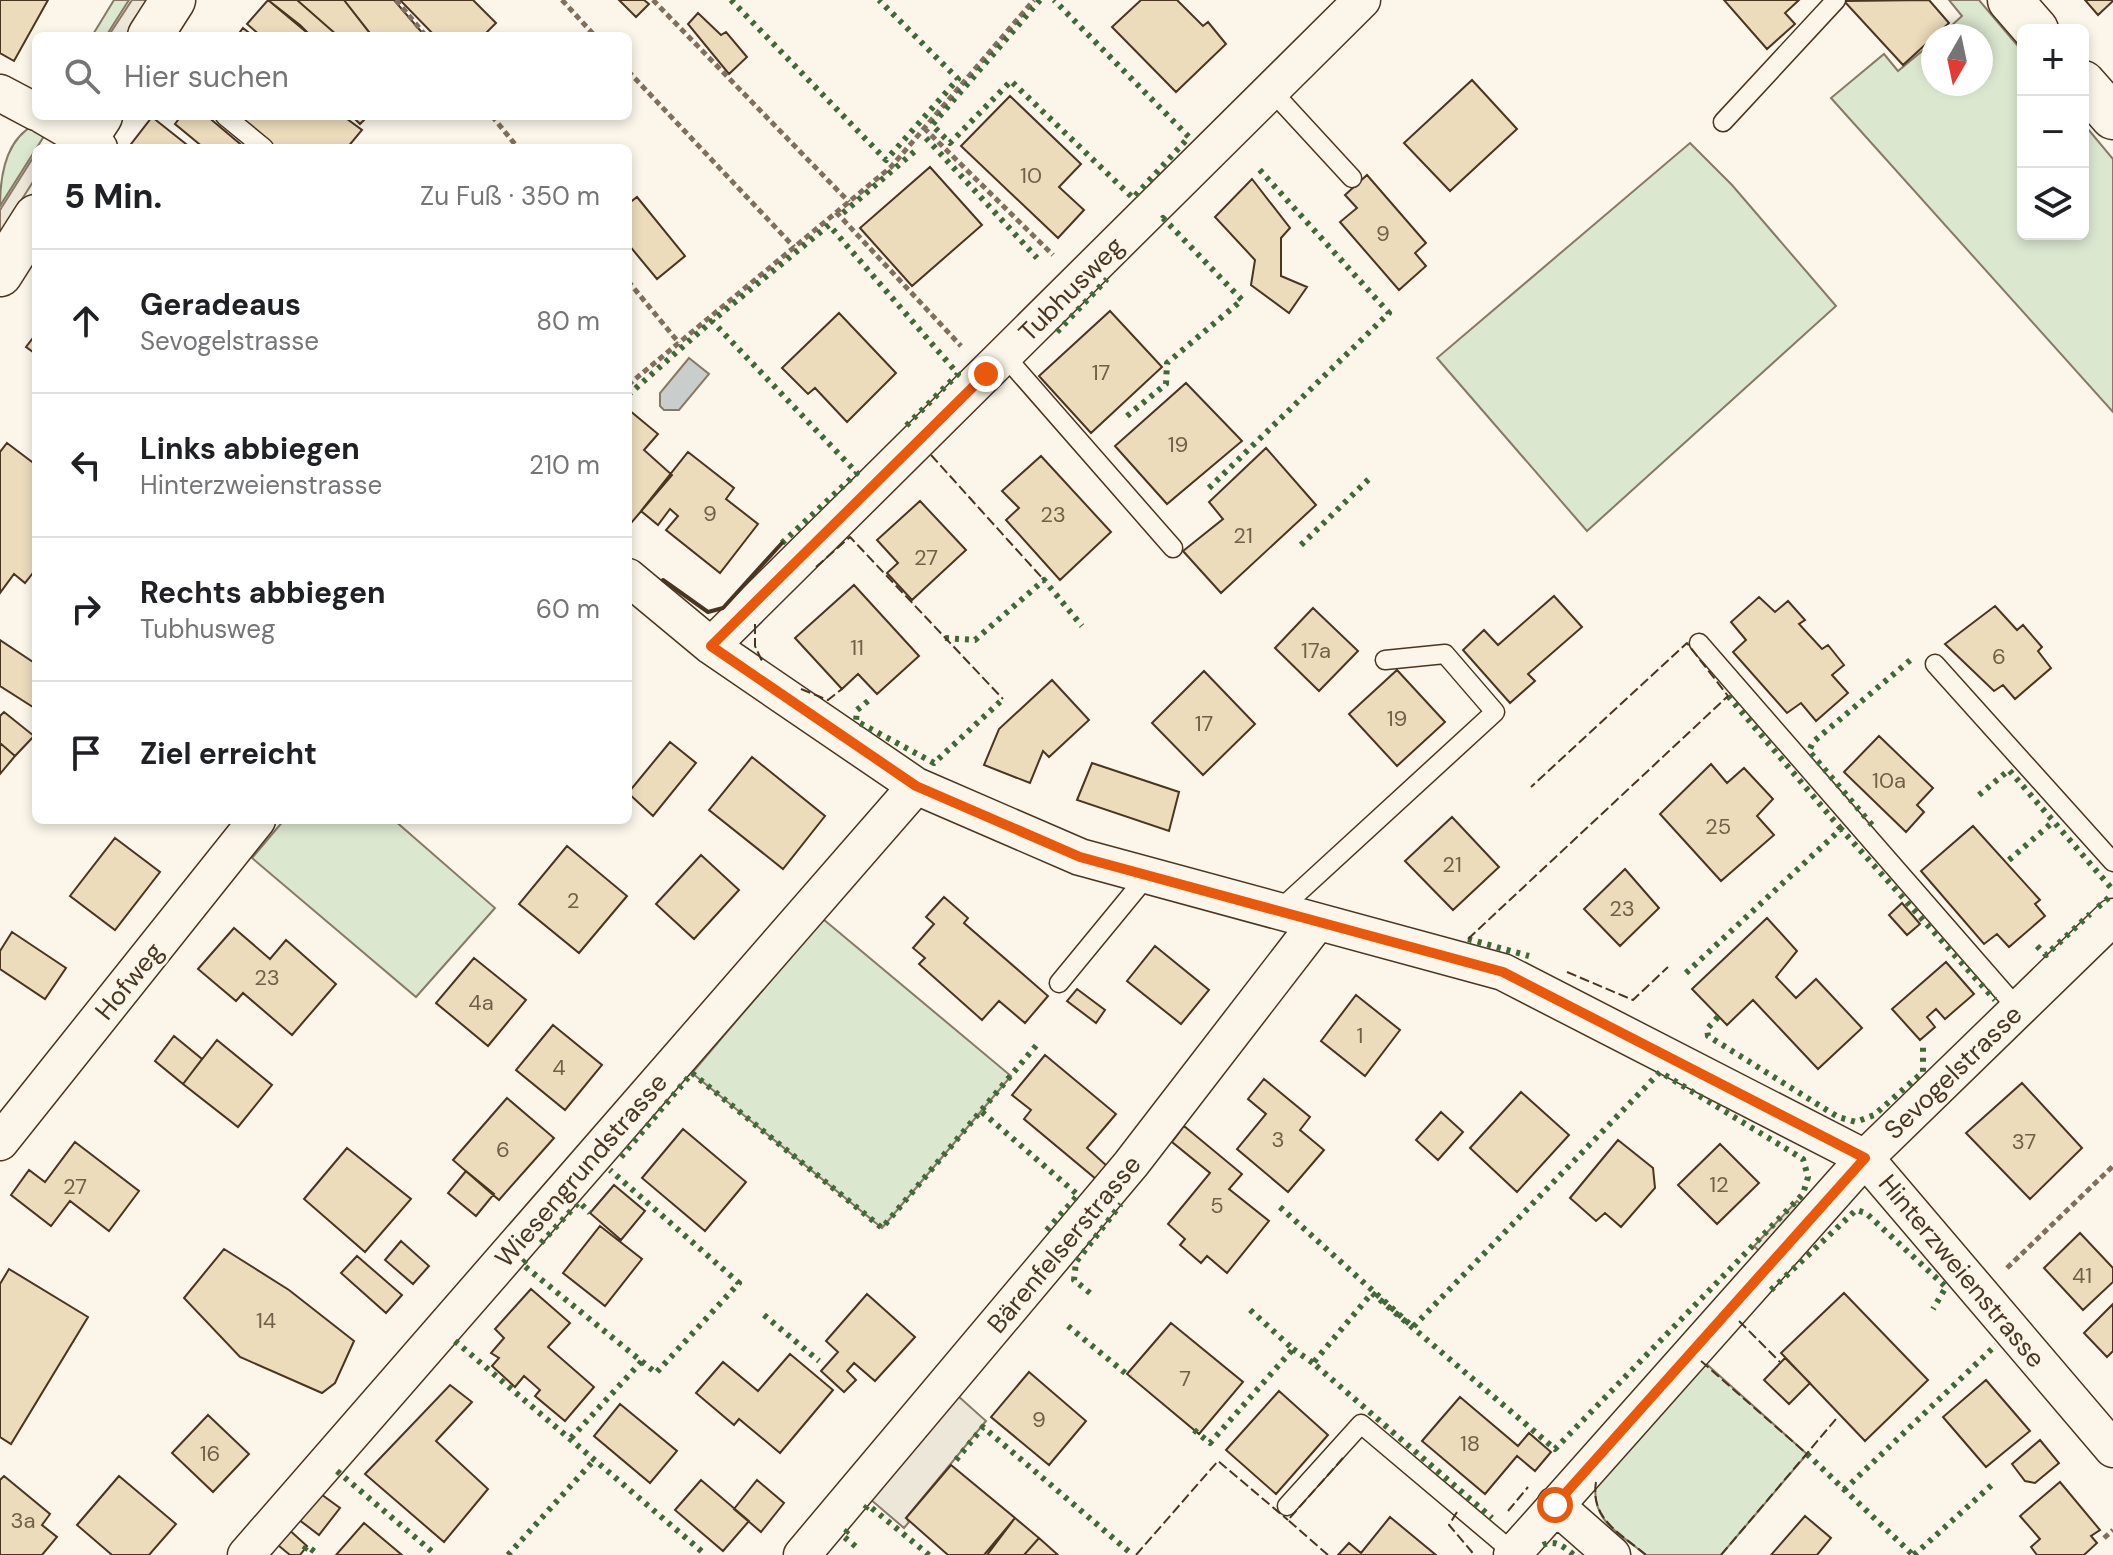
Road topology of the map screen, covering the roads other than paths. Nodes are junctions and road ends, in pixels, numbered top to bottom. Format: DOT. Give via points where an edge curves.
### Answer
graph roads {
  1 [pos="173,0"];
  2 [pos="1362,0"];
  3 [pos="1836,0"];
  4 [pos="2010,0"];
  5 [pos="2031,24"];
  6 [pos="153,32"];
  7 [pos="1271,90"];
  8 [pos="2089,90"];
  9 [pos="0,93"];
  10 [pos="32,110"];
  11 [pos="2113,117"];
  12 [pos="53,120"];
  13 [pos="230,120"];
  14 [pos="1723,122"];
  15 [pos="91,137"];
  16 [pos="259,144"];
  17 [pos="1352,178"];
  18 [pos="32,223"];
  19 [pos="0,274"];
  20 [pos="995,364"];
  21 [pos="1173,548"];
  22 [pos="632,580"];
  23 [pos="1699,643"];
  24 [pos="711,646"];
  25 [pos="1385,660"];
  26 [pos="1935,664"];
  27 [pos="916,786"];
  28 [pos="254,824"];
  29 [pos="2113,862"];
  30 [pos="1147,876"];
  31 [pos="1276,913"];
  32 [pos="2113,917"];
  33 [pos="1316,924"];
  34 [pos="1059,983"];
  35 [pos="2018,1009"];
  36 [pos="0,1142"];
  37 [pos="1865,1158"];
  38 [pos="2113,1449"];
  39 [pos="1555,1505"];
  40 [pos="1287,1506"];
  41 [pos="1513,1554"];
  42 [pos="246,1555"];
  43 [pos="802,1555"];
  44 [pos="1612,1555"];
  1 -- 6 [label="street"];
  2 -- 7 [label="street, Tubhusweg"];
  3 -- 14 [label="lane"];
  4 -- 5 [label="street"];
  7 -- 17 [label="lane"];
  7 -- 20 [label="street, Tubhusweg"];
  8 -- 11 [label="street"];
  9 -- 10 [label="street"];
  12 -- 15 [label="street"];
  13 -- 16 [label="lane"];
  18 -- 19 [label="street"];
  20 -- 21 [label="lane"];
  20 -- 24 [label="street, Tubhusweg"];
  22 -- 24 [label="street, Hinterzweienstrasse"];
  23 -- 35 [label="lane"];
  24 -- 27 [label="street, Hinterzweienstrasse"];
  25 -- 31 [label="lane" via="1445,654 1495,712"];
  26 -- 29 [label="lane"];
  27 -- 30 [label="street, Hinterzweienstrasse" via="1080,857"];
  27 -- 42 [label="street, Wiesengrundstrasse"];
  28 -- 36 [label="street, Hofweg"];
  30 -- 31 [label="street, Hinterzweienstrasse"];
  30 -- 34 [label="lane"];
  31 -- 33 [label="street, Hinterzweienstrasse"];
  32 -- 35 [label="street, Sevogelstrasse"];
  33 -- 37 [label="street, Hinterzweienstrasse" via="1503,972"];
  33 -- 43 [label="street, Bärenfelserstrasse" via="1131,1164"];
  35 -- 37 [label="street, Sevogelstrasse"];
  37 -- 38 [label="street, Hinterzweienstrasse"];
  37 -- 39 [label="street, Sevogelstrasse"];
  39 -- 41 [label="street, Sevogelstrasse"];
  39 -- 44 [label="street"];
  40 -- 41 [label="lane" via="1361,1424"];
}
